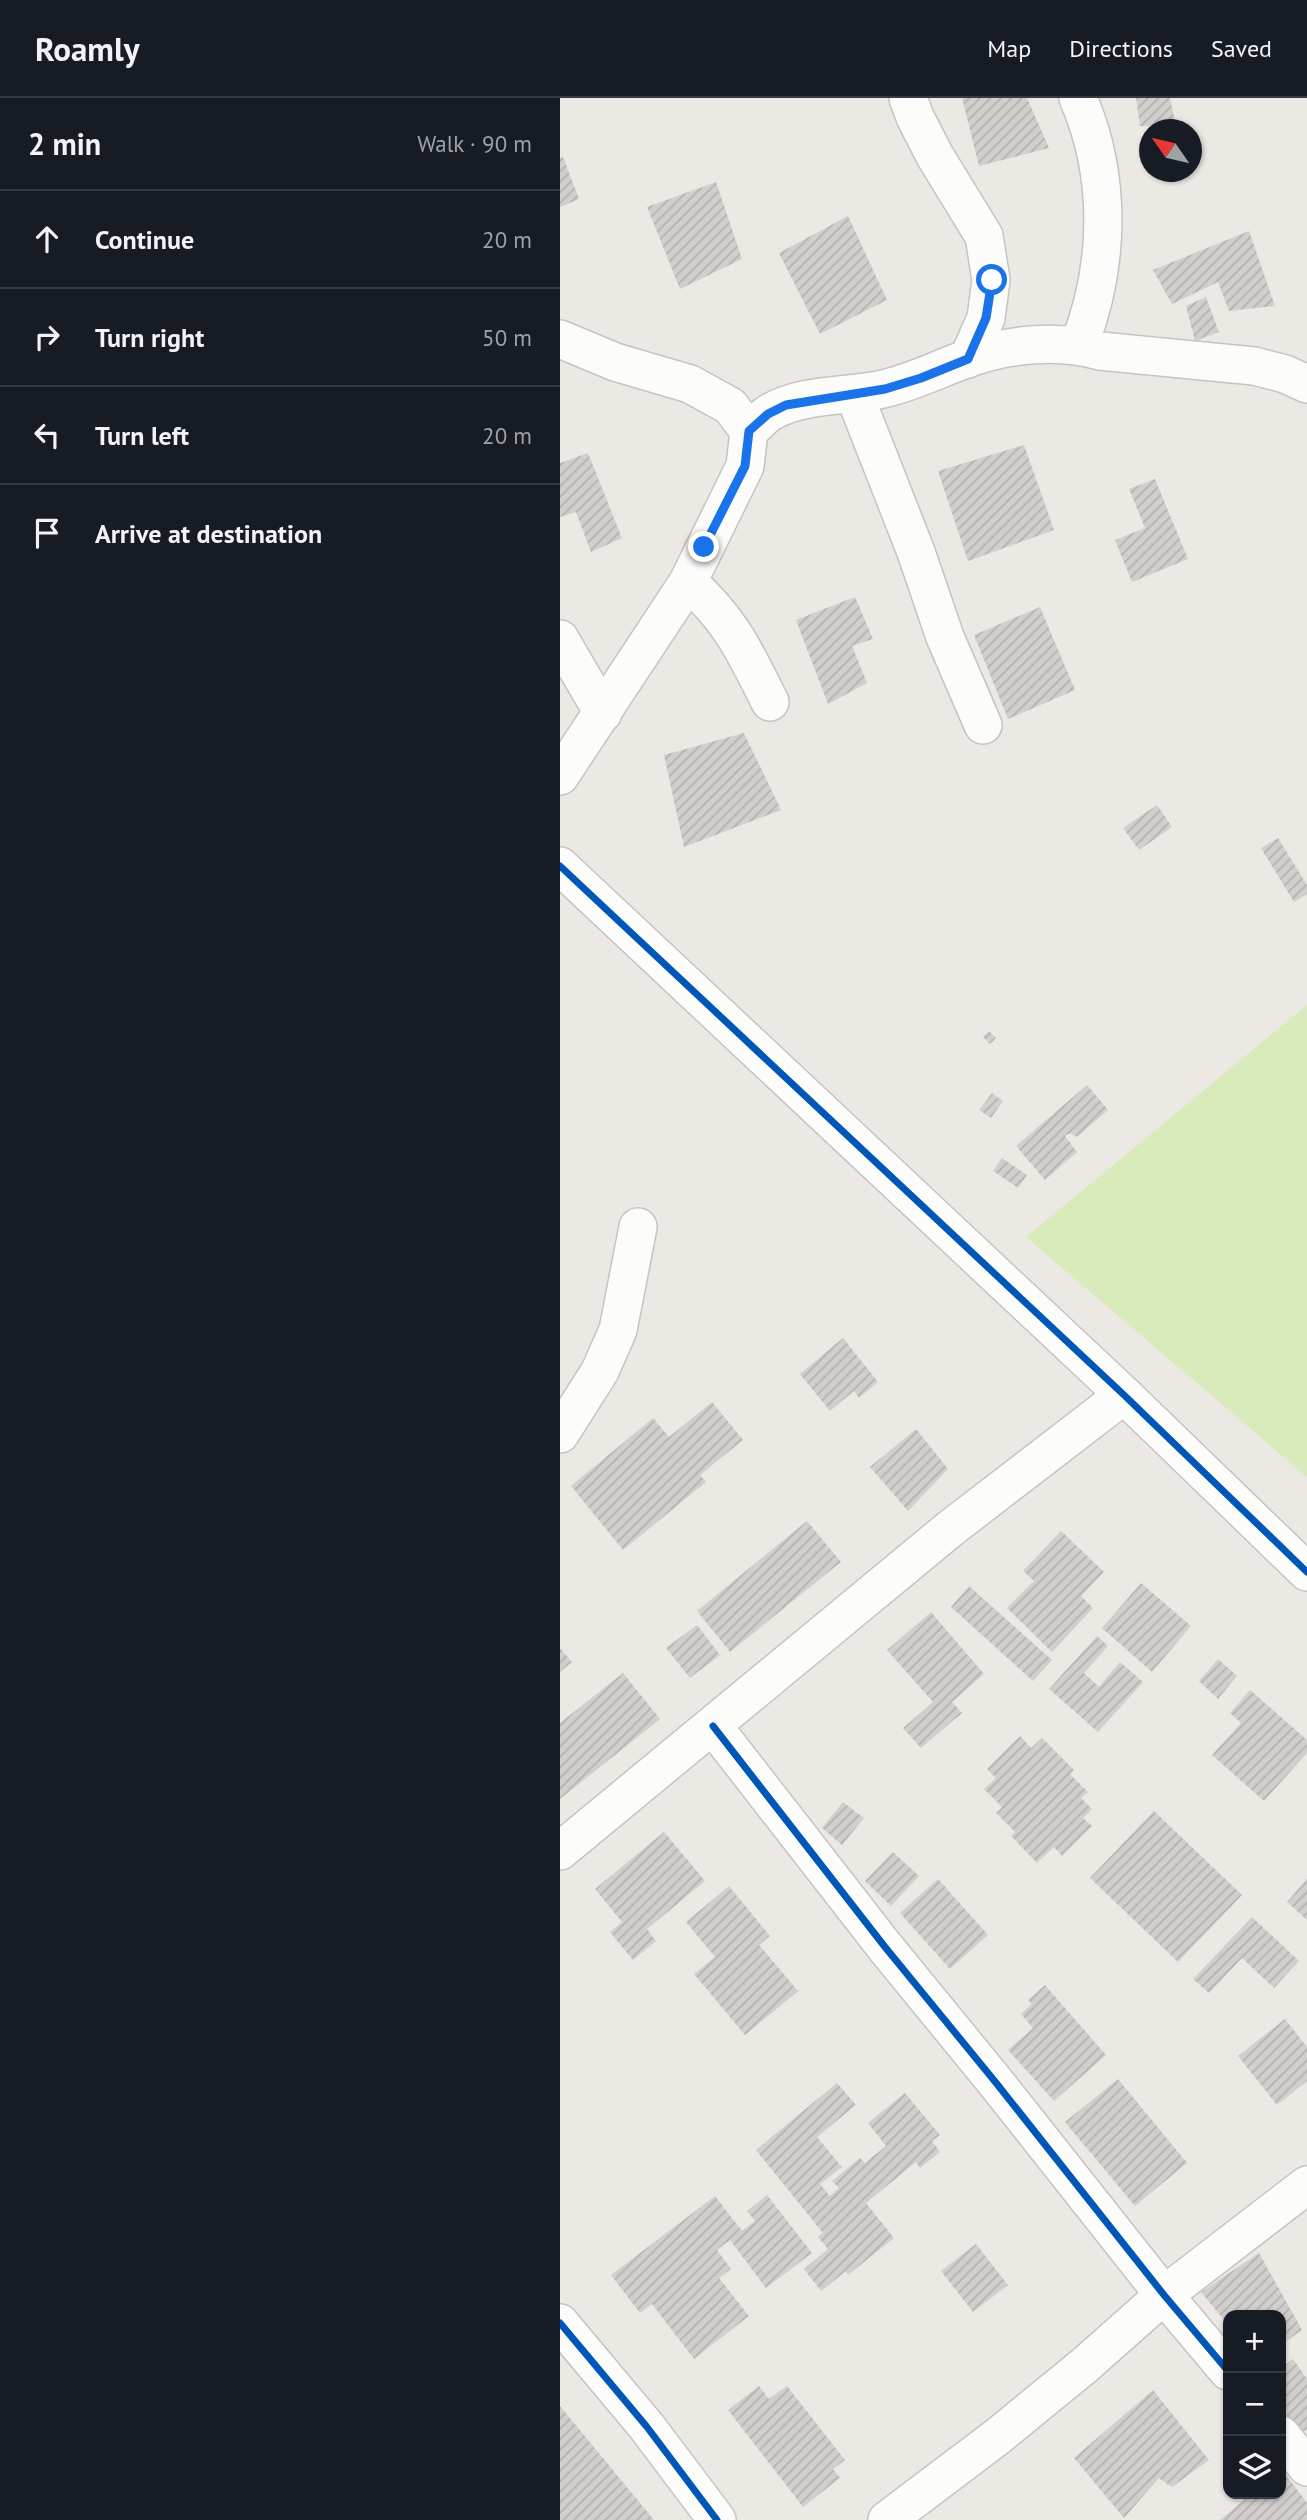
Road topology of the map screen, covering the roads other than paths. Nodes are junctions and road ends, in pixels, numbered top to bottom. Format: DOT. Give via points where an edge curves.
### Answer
graph roads {
  1 [pos="908,98"];
  2 [pos="1079,98"];
  3 [pos="560,339"];
  4 [pos="1079,345"];
  5 [pos="968,359"];
  6 [pos="1307,384"];
  7 [pos="854,394"];
  8 [pos="749,431"];
  9 [pos="688,582"];
  10 [pos="560,639"];
  11 [pos="770,702"];
  12 [pos="603,713"];
  13 [pos="983,725"];
  14 [pos="560,776"];
  15 [pos="560,866"];
  16 [pos="638,1227"];
  17 [pos="1124,1395"];
  18 [pos="560,1434"];
  19 [pos="1307,1572"];
  20 [pos="713,1726"];
  21 [pos="560,1851"];
  22 [pos="1307,2185"];
  23 [pos="1164,2295"];
  24 [pos="560,2323"];
  25 [pos="1223,2365"];
  26 [pos="1282,2436"];
  27 [pos="1307,2467"];
  28 [pos="717,2520"];
  29 [pos="887,2520"];
  1 -- 5 [label="street" via="935,156 984,236 992,280 986,318"];
  2 -- 4 [label="street" via="1097,150 1103,188 1097,285"];
  3 -- 8 [label="street" via="615,362 690,384 730,406"];
  4 -- 5 [label="street" via="1009,347"];
  4 -- 6 [label="street" via="1254,366"];
  5 -- 7 [label="street" via="921,378"];
  7 -- 8 [label="street" via="786,405"];
  7 -- 13 [label="street"];
  8 -- 9 [label="street" via="745,466"];
  9 -- 11 [label="street" via="714,605 742,645"];
  9 -- 12 [label="street"];
  10 -- 12 [label="street"];
  12 -- 14 [label="street"];
  15 -- 17 [label="street"];
  16 -- 18 [label="street" via="618,1331 600,1371"];
  17 -- 19 [label="street"];
  17 -- 20 [label="street" via="951,1528"];
  20 -- 21 [label="street"];
  20 -- 23 [label="street"];
  22 -- 23 [label="street"];
  23 -- 25 [label="street"];
  23 -- 29 [label="street" via="997,2437"];
  24 -- 28 [label="street"];
  26 -- 27 [label="street"];
}
